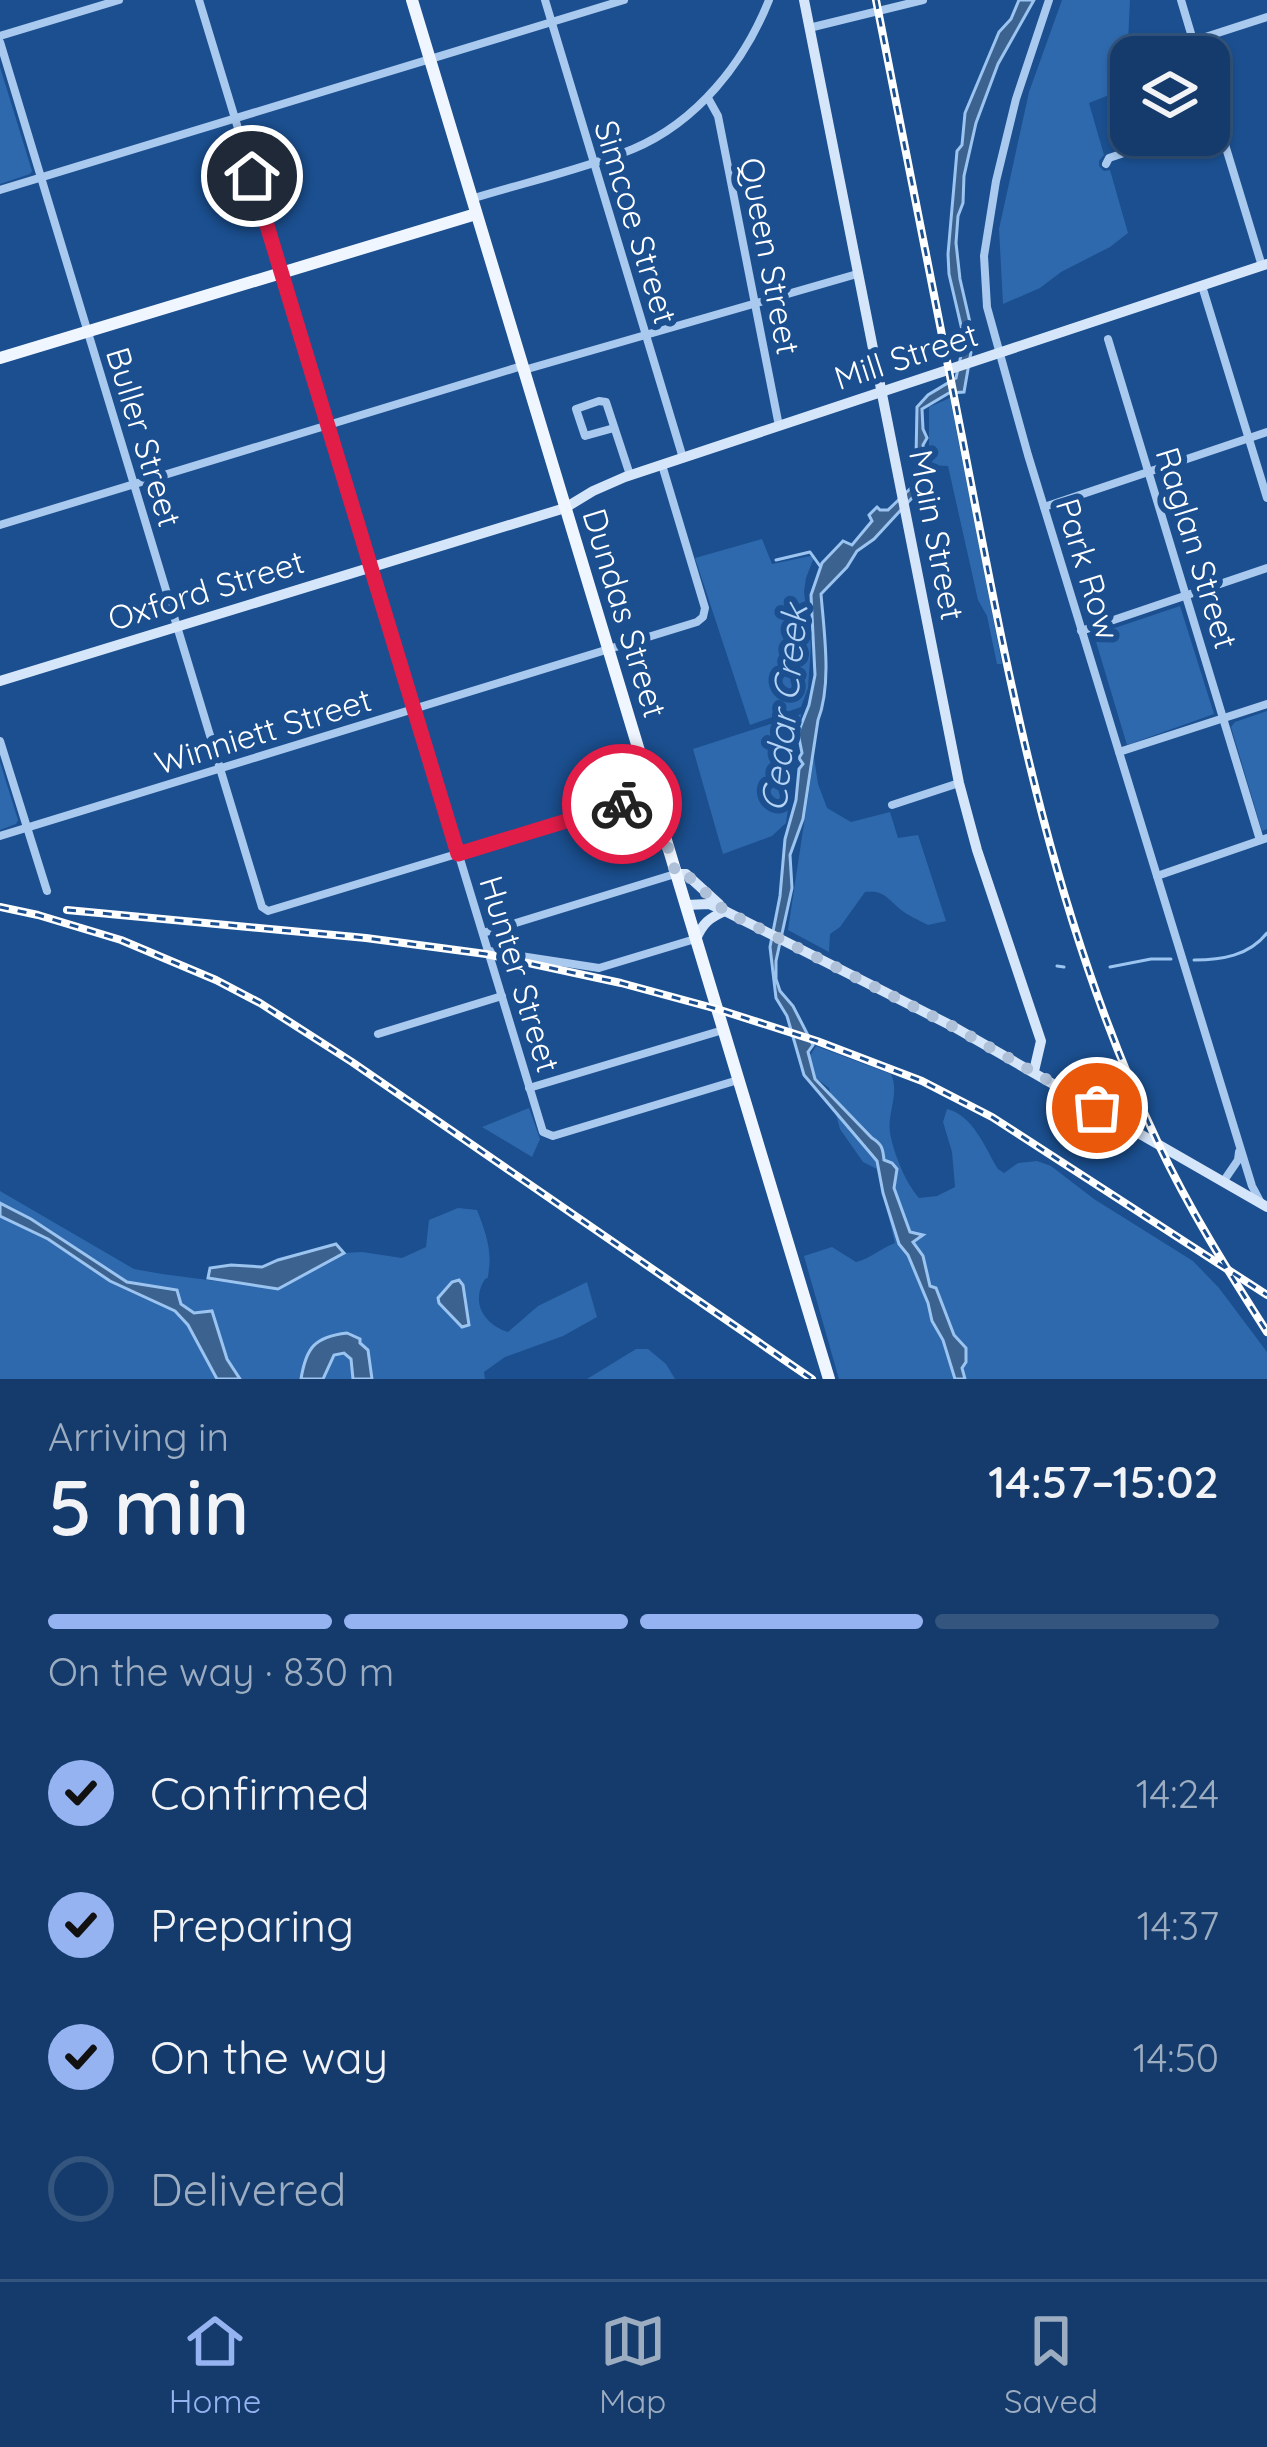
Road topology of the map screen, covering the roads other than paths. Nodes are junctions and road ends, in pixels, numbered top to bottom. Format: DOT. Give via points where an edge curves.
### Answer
graph roads {
  1 [pos="118,0"];
  2 [pos="199,0"];
  3 [pos="412,0"];
  4 [pos="545,0"];
  5 [pos="624,0"];
  6 [pos="769,0"];
  7 [pos="803,0"];
  8 [pos="922,0"];
  9 [pos="1049,0"];
  10 [pos="1180,0"];
  11 [pos="1267,17"];
  12 [pos="552,21"];
  13 [pos="809,28"];
  14 [pos="1191,36"];
  15 [pos="1208,36"];
  16 [pos="0,39"];
  17 [pos="430,58"];
  18 [pos="708,98"];
  19 [pos="235,118"];
  20 [pos="1115,156"];
  21 [pos="1226,156"];
  22 [pos="593,161"];
  23 [pos="1106,164"];
  24 [pos="41,177"];
  25 [pos="0,190"];
  26 [pos="471,199"];
  27 [pos="476,214"];
  28 [pos="1265,265"];
  29 [pos="280,272"];
  30 [pos="857,274"];
  31 [pos="1202,286"];
  32 [pos="755,303"];
  33 [pos="87,332"];
  34 [pos="645,335"];
  35 [pos="1108,339"];
  36 [pos="998,354"];
  37 [pos="0,358"];
  38 [pos="523,368"];
  39 [pos="882,392"];
  40 [pos="328,425"];
  41 [pos="779,426"];
  42 [pos="614,428"];
  43 [pos="1267,432"];
  44 [pos="1248,439"];
  45 [pos="683,458"];
  46 [pos="662,465"];
  47 [pos="1148,472"];
  48 [pos="630,476"];
  49 [pos="134,484"];
  50 [pos="1267,498"];
  51 [pos="1044,507"];
  52 [pos="565,508"];
  53 [pos="0,526"];
  54 [pos="371,568"];
  55 [pos="1267,568"];
  56 [pos="1186,595"];
  57 [pos="177,627"];
  58 [pos="1081,631"];
  59 [pos="608,651"];
  60 [pos="0,681"];
  61 [pos="1267,704"];
  62 [pos="413,710"];
  63 [pos="1223,718"];
  64 [pos="0,741"];
  65 [pos="1119,752"];
  66 [pos="220,769"];
  67 [pos="959,783"];
  68 [pos="652,795"];
  69 [pos="892,805"];
  70 [pos="27,828"];
  71 [pos="0,836"];
  72 [pos="1264,839"];
  73 [pos="458,854"];
  74 [pos="676,874"];
  75 [pos="1157,876"];
  76 [pos="47,891"];
  77 [pos="686,904"];
  78 [pos="725,911"];
  79 [pos="482,933"];
  80 [pos="696,939"];
  81 [pos="488,951"];
  82 [pos="502,996"];
  83 [pos="723,1030"];
  84 [pos="378,1034"];
  85 [pos="1034,1071"];
  86 [pos="738,1080"];
  87 [pos="529,1088"];
  88 [pos="1239,1145"];
  89 [pos="1223,1182"];
  90 [pos="1264,1206"];
  91 [pos="829,1379"];
  1 -- 16 [label="street"];
  2 -- 19 [label="street, Hunter Street"];
  3 -- 17 [label="main road, Dundas Street"];
  4 -- 12 [label="street, Simcoe Street"];
  5 -- 12 [label="street"];
  6 -- 18 [label="street"];
  7 -- 13 [label="main road, Main Street"];
  8 -- 13 [label="street"];
  9 -- 36 [label="street, Park Row" via="987,230 986,294"];
  10 -- 14 [label="street"];
  11 -- 15 [label="street"];
  12 -- 17 [label="street"];
  12 -- 22 [label="street, Simcoe Street"];
  13 -- 30 [label="main road, Main Street"];
  16 -- 24 [label="street, Buller Street"];
  17 -- 19 [label="street"];
  17 -- 26 [label="main road, Dundas Street"];
  18 -- 22 [label="street" via="649,141"];
  18 -- 32 [label="street, Queen Street"];
  19 -- 24 [label="street"];
  19 -- 29 [label="street, Hunter Street"];
  20 -- 23 [label="street"];
  21 -- 28 [label="street"];
  22 -- 26 [label="street"];
  22 -- 34 [label="street, Simcoe Street"];
  24 -- 25 [label="street"];
  24 -- 33 [label="street, Buller Street"];
  26 -- 27 [label="main road, Dundas Street"];
  27 -- 29 [label="main road"];
  27 -- 38 [label="main road, Dundas Street"];
  28 -- 31 [label="main road, Mill Street"];
  29 -- 33 [label="main road"];
  29 -- 40 [label="street, Hunter Street"];
  30 -- 32 [label="street"];
  30 -- 39 [label="main road, Main Street"];
  31 -- 36 [label="main road, Mill Street"];
  31 -- 44 [label="street"];
  32 -- 34 [label="street"];
  32 -- 41 [label="street, Queen Street"];
  33 -- 37 [label="main road"];
  33 -- 49 [label="street, Buller Street"];
  34 -- 38 [label="street"];
  34 -- 45 [label="street, Simcoe Street"];
  35 -- 47 [label="street, Raglan Street"];
  36 -- 39 [label="main road, Mill Street"];
  36 -- 51 [label="street, Park Row"];
  38 -- 40 [label="street"];
  38 -- 52 [label="main road, Dundas Street"];
  39 -- 41 [label="main road, Mill Street"];
  39 -- 67 [label="main road, Main Street"];
  40 -- 49 [label="street"];
  40 -- 54 [label="street, Hunter Street"];
  41 -- 45 [label="main road, Mill Street"];
  42 -- 42 [label="street" via="604,401 576,409 585,436"];
  42 -- 48 [label="street"];
  43 -- 44 [label="street"];
  44 -- 47 [label="street"];
  44 -- 50 [label="street"];
  45 -- 46 [label="main road, Mill Street"];
  46 -- 48 [label="main road, Mill Street"];
  46 -- 59 [label="street, Winniett Street" via="705,615"];
  47 -- 51 [label="street"];
  47 -- 56 [label="street, Raglan Street"];
  48 -- 52 [label="main road, Mill Street"];
  49 -- 53 [label="street"];
  49 -- 57 [label="street, Buller Street"];
  51 -- 58 [label="street, Park Row"];
  52 -- 54 [label="main road, Oxford Street"];
  52 -- 59 [label="main road, Dundas Street"];
  54 -- 57 [label="main road, Oxford Street"];
  54 -- 62 [label="street, Hunter Street"];
  55 -- 56 [label="street"];
  56 -- 58 [label="street"];
  56 -- 63 [label="street, Raglan Street"];
  57 -- 60 [label="main road, Oxford Street"];
  57 -- 66 [label="street, Buller Street"];
  58 -- 65 [label="street, Park Row"];
  59 -- 62 [label="street, Winniett Street"];
  59 -- 68 [label="main road, Dundas Street"];
  61 -- 63 [label="street"];
  62 -- 66 [label="street, Winniett Street"];
  62 -- 73 [label="street, Hunter Street"];
  63 -- 65 [label="street"];
  63 -- 72 [label="street, Raglan Street"];
  64 -- 70 [label="street"];
  65 -- 75 [label="street, Park Row"];
  66 -- 70 [label="street, Winniett Street"];
  66 -- 73 [label="street, Buller Street" via="268,911"];
  67 -- 69 [label="street"];
  67 -- 85 [label="main road, Main Street" via="1041,1042"];
  68 -- 73 [label="street"];
  68 -- 74 [label="main road, Dundas Street"];
  70 -- 71 [label="street, Winniett Street"];
  70 -- 76 [label="street"];
  72 -- 75 [label="street"];
  73 -- 79 [label="street, Hunter Street"];
  74 -- 77 [label="main road, Dundas Street"];
  74 -- 78 [label="main road" via="686,874"];
  74 -- 79 [label="street"];
  75 -- 88 [label="street, Park Row"];
  77 -- 78 [label="main road"];
  77 -- 80 [label="main road, Dundas Street"];
  78 -- 80 [label="main road" via="702,924"];
  78 -- 85 [label="main road"];
  79 -- 81 [label="street, Hunter Street"];
  80 -- 81 [label="street" via="598,968"];
  80 -- 83 [label="main road, Dundas Street"];
  81 -- 82 [label="street, Hunter Street"];
  82 -- 84 [label="street"];
  82 -- 87 [label="street, Hunter Street"];
  83 -- 86 [label="main road, Dundas Street"];
  83 -- 87 [label="street"];
  85 -- 89 [label="main road"];
  86 -- 87 [label="street, Hunter Street" via="545,1135"];
  86 -- 91 [label="main road, Dundas Street"];
  88 -- 89 [label="street"];
  88 -- 90 [label="street, Park Row"];
  89 -- 90 [label="main road"];
}
